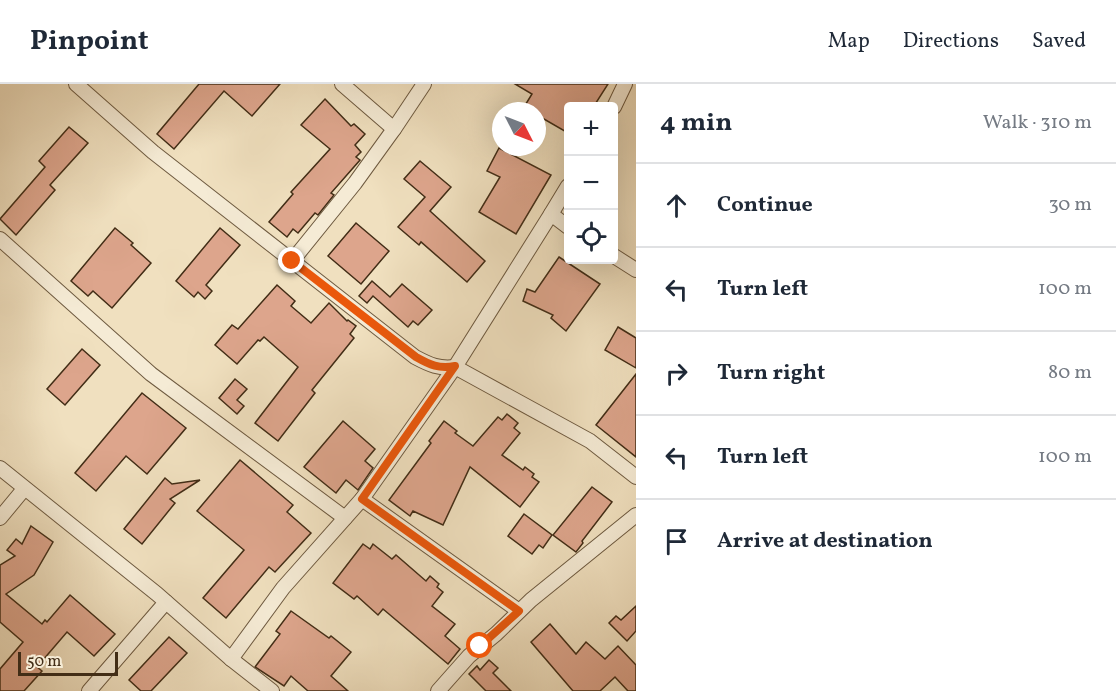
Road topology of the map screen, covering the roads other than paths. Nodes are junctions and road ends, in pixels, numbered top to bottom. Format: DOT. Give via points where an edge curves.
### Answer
graph roads {
  1 [pos="76,84"];
  2 [pos="342,84"];
  3 [pos="424,84"];
  4 [pos="625,84"];
  5 [pos="616,102"];
  6 [pos="394,129"];
  7 [pos="564,193"];
  8 [pos="551,214"];
  9 [pos="564,223"];
  10 [pos="0,239"];
  11 [pos="618,259"];
  12 [pos="292,261"];
  13 [pos="636,270"];
  14 [pos="455,366"];
  15 [pos="0,468"];
  16 [pos="636,477"];
  17 [pos="24,489"];
  18 [pos="362,499"];
  19 [pos="636,515"];
  20 [pos="0,518"];
  21 [pos="345,519"];
  22 [pos="166,602"];
  23 [pos="519,611"];
  24 [pos="231,659"];
  25 [pos="89,691"];
  26 [pos="272,691"];
  27 [pos="438,691"];
  1 -- 12 [label="street" via="153,152"];
  2 -- 6 [label="street"];
  3 -- 6 [label="street"];
  4 -- 5 [label="street"];
  6 -- 12 [label="street"];
  7 -- 8 [label="street"];
  8 -- 9 [label="street"];
  8 -- 14 [label="street"];
  10 -- 21 [label="street" via="151,374"];
  11 -- 13 [label="street"];
  12 -- 14 [label="street" via="416,357 442,369"];
  14 -- 16 [label="street" via="590,441"];
  14 -- 18 [label="street"];
  15 -- 17 [label="street"];
  17 -- 20 [label="street"];
  17 -- 22 [label="street"];
  18 -- 21 [label="street"];
  18 -- 23 [label="street"];
  19 -- 23 [label="street"];
  21 -- 24 [label="street" via="283,588"];
  22 -- 24 [label="street"];
  22 -- 25 [label="street"];
  23 -- 27 [label="street" via="469,656"];
  24 -- 26 [label="street"];
}
